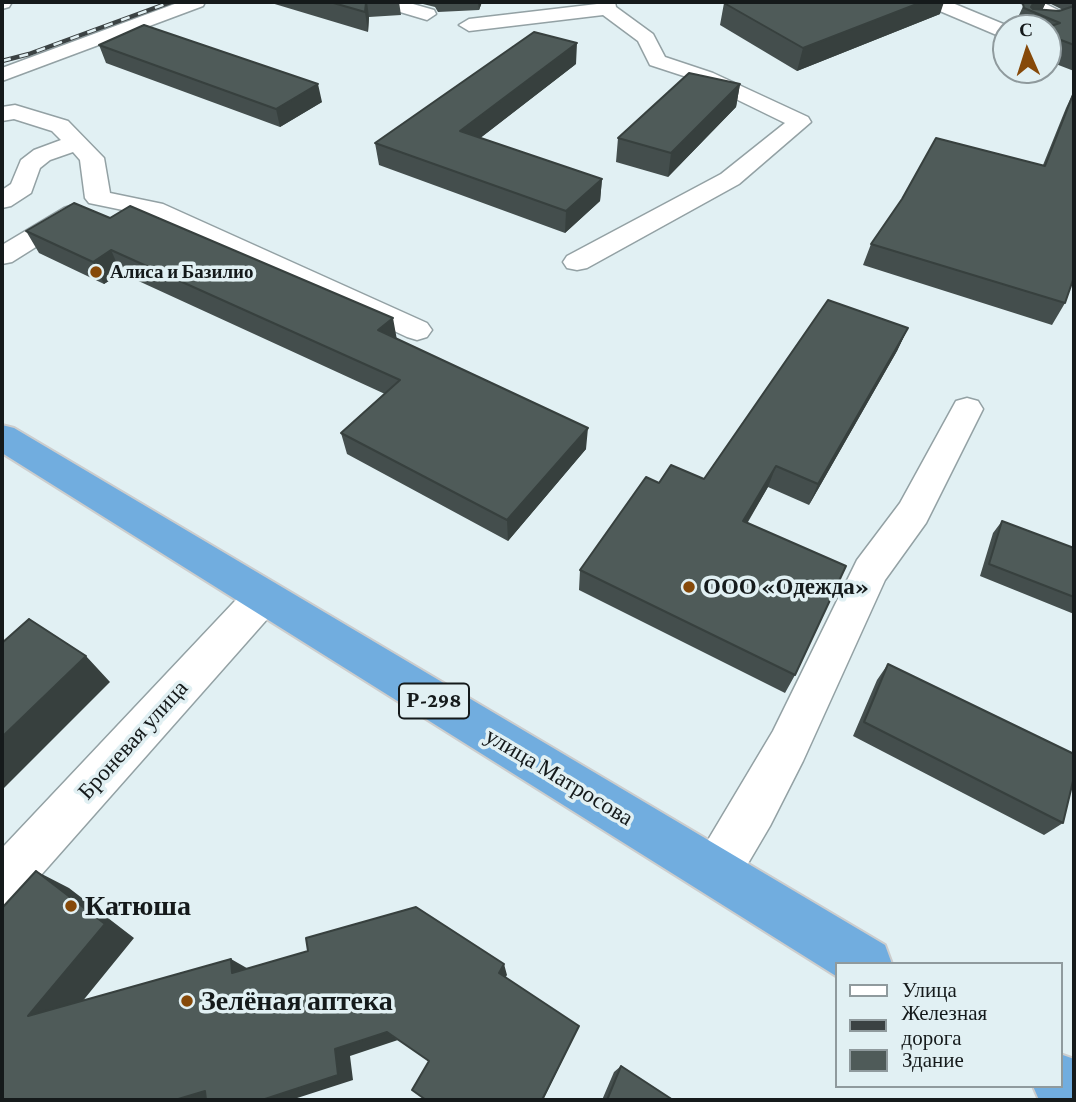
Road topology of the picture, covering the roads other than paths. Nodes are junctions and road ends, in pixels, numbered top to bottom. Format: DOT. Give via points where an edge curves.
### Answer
graph roads {
  1 [pos="197,2"];
  2 [pos="387,2"];
  3 [pos="935,2"];
  4 [pos="1029,2"];
  5 [pos="607,6"];
  6 [pos="427,14"];
  7 [pos="1051,14"];
  8 [pos="470,25"];
  9 [pos="992,28"];
  10 [pos="2,75"];
  11 [pos="2,114"];
  12 [pos="76,143"];
  13 [pos="98,198"];
  14 [pos="2,201"];
  15 [pos="2,256"];
  16 [pos="577,262"];
  17 [pos="417,330"];
  18 [pos="967,409"];
  19 [pos="2,437"];
  20 [pos="263,597"];
  21 [pos="716,872"];
  22 [pos="2,883"];
  23 [pos="863,962"];
  1 -- 10 [label="street"];
  2 -- 6 [label="street"];
  3 -- 9 [label="street"];
  4 -- 7 [label="street"];
  5 -- 8 [label="street"];
  5 -- 16 [label="street" via="646,38 657,61 706,77 800,121 730,179"];
  11 -- 12 [label="street" via="15,112 60,126"];
  12 -- 13 [label="street" via="92,158"];
  12 -- 14 [label="street" via="29,164 22,188"];
  13 -- 15 [label="street"];
  13 -- 17 [label="street" via="154,209"];
  18 -- 21 [label="street" via="912,513 870,571 788,746"];
  19 -- 20 [label="highway, улица Матросова / Р-298"];
  20 -- 21 [label="highway, улица Матросова / Р-298"];
  20 -- 22 [label="street, Броневая улица"];
  21 -- 23 [label="highway, улица Матросова / Р-298"];
}
